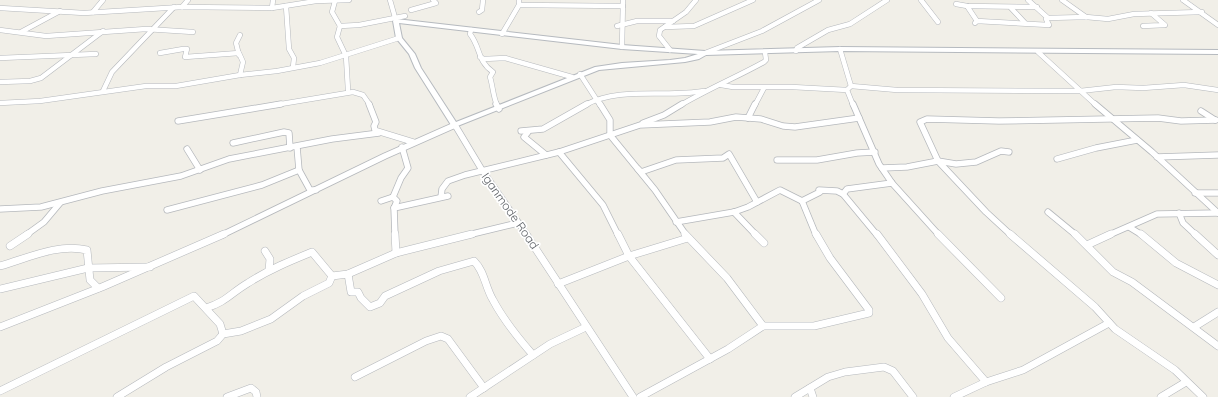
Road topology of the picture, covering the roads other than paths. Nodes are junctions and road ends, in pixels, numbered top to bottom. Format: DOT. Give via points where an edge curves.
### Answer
graph roads {
  1 [pos="103,0"];
  2 [pos="188,0"];
  3 [pos="273,0"];
  4 [pos="320,0"];
  5 [pos="350,0"];
  6 [pos="390,0"];
  7 [pos="433,0"];
  8 [pos="483,0"];
  9 [pos="623,0"];
  10 [pos="631,0"];
  11 [pos="696,0"];
  12 [pos="753,0"];
  13 [pos="819,0"];
  14 [pos="887,0"];
  15 [pos="921,0"];
  16 [pos="1028,0"];
  17 [pos="1062,0"];
  18 [pos="1183,0"];
  19 [pos="335,1"];
  20 [pos="519,2"];
  21 [pos="956,4"];
  22 [pos="286,6"];
  23 [pos="623,6"];
  24 [pos="967,6"];
  25 [pos="174,7"];
  26 [pos="182,7"];
  27 [pos="0,8"];
  28 [pos="272,8"];
  29 [pos="1011,8"];
  30 [pos="1037,8"];
  31 [pos="411,10"];
  32 [pos="60,11"];
  33 [pos="93,12"];
  34 [pos="479,12"];
  35 [pos="1202,12"];
  36 [pos="1151,14"];
  37 [pos="405,16"];
  38 [pos="1086,17"];
  39 [pos="1048,18"];
  40 [pos="396,21"];
  41 [pos="673,21"];
  42 [pos="938,22"];
  43 [pos="622,24"];
  44 [pos="1025,24"];
  45 [pos="1218,25"];
  46 [pos="340,26"];
  47 [pos="617,26"];
  48 [pos="1143,26"];
  49 [pos="665,27"];
  50 [pos="0,30"];
  51 [pos="152,30"];
  52 [pos="471,30"];
  53 [pos="103,31"];
  54 [pos="24,32"];
  55 [pos="193,32"];
  56 [pos="502,34"];
  57 [pos="240,35"];
  58 [pos="400,38"];
  59 [pos="622,47"];
  60 [pos="840,49"];
  61 [pos="670,50"];
  62 [pos="1115,50"];
  63 [pos="796,51"];
  64 [pos="1218,51"];
  65 [pos="765,52"];
  66 [pos="1038,52"];
  67 [pos="160,53"];
  68 [pos="239,53"];
  69 [pos="705,53"];
  70 [pos="96,54"];
  71 [pos="73,55"];
  72 [pos="346,56"];
  73 [pos="480,57"];
  74 [pos="0,58"];
  75 [pos="293,67"];
  76 [pos="240,74"];
  77 [pos="580,74"];
  78 [pos="572,77"];
  79 [pos="0,82"];
  80 [pos="721,84"];
  81 [pos="764,88"];
  82 [pos="849,88"];
  83 [pos="348,90"];
  84 [pos="1218,90"];
  85 [pos="103,91"];
  86 [pos="704,91"];
  87 [pos="1080,91"];
  88 [pos="596,100"];
  89 [pos="0,103"];
  90 [pos="499,109"];
  91 [pos="1201,110"];
  92 [pos="748,118"];
  93 [pos="859,118"];
  94 [pos="1116,120"];
  95 [pos="178,121"];
  96 [pos="1217,121"];
  97 [pos="611,123"];
  98 [pos="455,125"];
  99 [pos="640,125"];
  100 [pos="623,130"];
  101 [pos="521,131"];
  102 [pos="375,132"];
  103 [pos="528,132"];
  104 [pos="610,135"];
  105 [pos="1137,140"];
  106 [pos="413,142"];
  107 [pos="233,143"];
  108 [pos="297,147"];
  109 [pos="402,147"];
  110 [pos="290,148"];
  111 [pos="187,149"];
  112 [pos="560,152"];
  113 [pos="875,152"];
  114 [pos="1010,152"];
  115 [pos="546,155"];
  116 [pos="1218,155"];
  117 [pos="1157,156"];
  118 [pos="1057,159"];
  119 [pos="777,160"];
  120 [pos="938,161"];
  121 [pos="882,168"];
  122 [pos="638,169"];
  123 [pos="200,170"];
  124 [pos="299,170"];
  125 [pos="482,170"];
  126 [pos="892,182"];
  127 [pos="316,190"];
  128 [pos="842,191"];
  129 [pos="1195,193"];
  130 [pos="1218,193"];
  131 [pos="448,196"];
  132 [pos="393,197"];
  133 [pos="441,197"];
  134 [pos="381,201"];
  135 [pos="802,201"];
  136 [pos="757,202"];
  137 [pos="60,203"];
  138 [pos="3,208"];
  139 [pos="394,208"];
  140 [pos="167,210"];
  141 [pos="0,212"];
  142 [pos="734,212"];
  143 [pos="1048,212"];
  144 [pos="1179,213"];
  145 [pos="1218,213"];
  146 [pos="676,222"];
  147 [pos="518,223"];
  148 [pos="1129,227"];
  149 [pos="688,238"];
  150 [pos="764,243"];
  151 [pos="1087,245"];
  152 [pos="10,246"];
  153 [pos="265,251"];
  154 [pos="396,253"];
  155 [pos="1218,255"];
  156 [pos="629,256"];
  157 [pos="88,265"];
  158 [pos="0,266"];
  159 [pos="154,267"];
  160 [pos="269,270"];
  161 [pos="348,274"];
  162 [pos="332,276"];
  163 [pos="558,284"];
  164 [pos="1218,285"];
  165 [pos="98,288"];
  166 [pos="0,289"];
  167 [pos="1001,298"];
  168 [pos="206,308"];
  169 [pos="1218,312"];
  170 [pos="1109,323"];
  171 [pos="763,326"];
  172 [pos="0,327"];
  173 [pos="586,327"];
  174 [pos="1194,327"];
  175 [pos="223,334"];
  176 [pos="1218,346"];
  177 [pos="533,355"];
  178 [pos="710,359"];
  179 [pos="355,377"];
  180 [pos="986,382"];
  181 [pos="1186,382"];
  182 [pos="484,388"];
  183 [pos="810,388"];
  184 [pos="0,391"];
  185 [pos="129,393"];
  186 [pos="117,397"];
  187 [pos="227,397"];
  188 [pos="257,397"];
  189 [pos="470,397"];
  190 [pos="633,397"];
  191 [pos="640,397"];
  192 [pos="795,397"];
  193 [pos="813,397"];
  194 [pos="913,397"];
  195 [pos="954,397"];
  196 [pos="1161,397"];
  197 [pos="1203,397"];
  1 -- 33 [label="street"];
  2 -- 26 [label="street"];
  3 -- 28 [label="street"];
  4 -- 19 [label="street"];
  4 -- 22 [label="street"];
  5 -- 19 [label="street"];
  6 -- 40 [label="street"];
  7 -- 31 [label="street" via="436,3"];
  8 -- 34 [label="street" via="482,10"];
  9 -- 10 [label="street"];
  9 -- 23 [label="street"];
  11 -- 41 [label="street" via="693,7"];
  12 -- 49 [label="street" via="694,26"];
  13 -- 69 [label="street" via="762,31"];
  14 -- 63 [label="street" via="850,24 816,36"];
  15 -- 42 [label="street"];
  16 -- 30 [label="street"];
  17 -- 38 [label="street"];
  18 -- 35 [label="street"];
  19 -- 46 [label="street" via="332,12"];
  20 -- 23 [label="street"];
  20 -- 56 [label="street"];
  21 -- 24 [label="street"];
  22 -- 28 [label="street"];
  22 -- 75 [label="street" via="289,49 294,58"];
  23 -- 43 [label="street"];
  24 -- 29 [label="street"];
  24 -- 44 [label="street" via="976,22"];
  25 -- 26 [label="street"];
  25 -- 33 [label="street"];
  25 -- 51 [label="street"];
  26 -- 28 [label="street" via="230,5"];
  27 -- 32 [label="street"];
  29 -- 30 [label="street"];
  29 -- 44 [label="street"];
  30 -- 39 [label="street"];
  32 -- 33 [label="street"];
  32 -- 54 [label="street"];
  35 -- 36 [label="street"];
  35 -- 45 [label="street"];
  36 -- 38 [label="street" via="1108,19"];
  36 -- 48 [label="street" via="1165,25"];
  37 -- 40 [label="street"];
  38 -- 39 [label="street"];
  39 -- 44 [label="street" via="1046,19 1049,25"];
  40 -- 46 [label="street"];
  40 -- 52 [label="street"];
  40 -- 58 [label="street, Iganmode Road"];
  41 -- 43 [label="street"];
  41 -- 49 [label="street"];
  43 -- 47 [label="street"];
  43 -- 59 [label="street"];
  46 -- 72 [label="street" via="337,39"];
  49 -- 61 [label="street" via="659,33"];
  50 -- 54 [label="street"];
  51 -- 53 [label="street"];
  51 -- 55 [label="street"];
  51 -- 85 [label="street" via="112,72"];
  52 -- 56 [label="street"];
  52 -- 73 [label="street" via="470,34"];
  53 -- 54 [label="street" via="53,36"];
  53 -- 71 [label="street"];
  56 -- 59 [label="street"];
  57 -- 68 [label="street" via="236,43"];
  58 -- 72 [label="street"];
  58 -- 98 [label="street, Iganmode Road"];
  59 -- 61 [label="street"];
  60 -- 63 [label="street"];
  60 -- 66 [label="street"];
  60 -- 82 [label="street"];
  61 -- 69 [label="street"];
  62 -- 64 [label="street"];
  63 -- 65 [label="street"];
  64 -- 66 [label="street"];
  65 -- 69 [label="street"];
  65 -- 80 [label="street" via="764,62"];
  66 -- 87 [label="street"];
  67 -- 68 [label="street" via="171,54 187,49 185,57 215,57"];
  68 -- 76 [label="street"];
  69 -- 77 [label="street" via="700,57 685,60 608,65"];
  70 -- 71 [label="street"];
  71 -- 74 [label="street"];
  71 -- 79 [label="street" via="38,80"];
  72 -- 75 [label="street"];
  72 -- 83 [label="street"];
  73 -- 78 [label="street" via="505,58"];
  73 -- 90 [label="street" via="484,66 493,72 490,78 494,90 493,97"];
  75 -- 76 [label="street"];
  76 -- 85 [label="street" via="176,86 159,85"];
  77 -- 78 [label="street"];
  77 -- 88 [label="street"];
  78 -- 90 [label="street"];
  80 -- 81 [label="street"];
  80 -- 86 [label="street"];
  81 -- 82 [label="street"];
  81 -- 92 [label="street"];
  82 -- 87 [label="street"];
  82 -- 93 [label="street"];
  83 -- 95 [label="street" via="329,96"];
  83 -- 102 [label="street" via="360,93 366,98 376,122"];
  84 -- 87 [label="street" via="1184,85"];
  85 -- 89 [label="street" via="40,101"];
  86 -- 88 [label="street" via="689,94 642,93"];
  86 -- 99 [label="street" via="664,115"];
  87 -- 94 [label="street"];
  88 -- 97 [label="street"];
  88 -- 103 [label="street" via="570,113 555,125"];
  90 -- 98 [label="street"];
  91 -- 96 [label="street"];
  92 -- 93 [label="street" via="795,127"];
  92 -- 99 [label="street" via="731,117 710,122"];
  93 -- 113 [label="street"];
  94 -- 96 [label="street" via="1158,118"];
  94 -- 105 [label="street"];
  94 -- 120 [label="street" via="923,119 920,124"];
  97 -- 100 [label="street"];
  97 -- 104 [label="street"];
  98 -- 106 [label="street"];
  98 -- 125 [label="street, Iganmode Road"];
  99 -- 100 [label="street"];
  100 -- 104 [label="street"];
  101 -- 103 [label="street"];
  102 -- 106 [label="street"];
  102 -- 108 [label="street"];
  103 -- 115 [label="street" via="524,137"];
  104 -- 112 [label="street"];
  104 -- 122 [label="street"];
  105 -- 117 [label="street"];
  105 -- 118 [label="street"];
  106 -- 109 [label="street"];
  107 -- 110 [label="street" via="284,132 289,133"];
  108 -- 110 [label="street"];
  108 -- 124 [label="street"];
  109 -- 127 [label="street"];
  109 -- 132 [label="street" via="408,168 402,173"];
  110 -- 123 [label="street" via="229,159"];
  111 -- 123 [label="street"];
  112 -- 115 [label="street"];
  112 -- 156 [label="street" via="603,205"];
  113 -- 119 [label="street" via="817,160"];
  113 -- 121 [label="street"];
  114 -- 120 [label="street" via="1001,151 976,162 956,164"];
  115 -- 125 [label="street"];
  116 -- 117 [label="street"];
  117 -- 129 [label="street"];
  120 -- 121 [label="street" via="907,167"];
  120 -- 170 [label="street" via="986,212 1031,254 1095,307"];
  121 -- 126 [label="street"];
  122 -- 136 [label="street" via="641,172 676,160 723,158 729,154"];
  122 -- 146 [label="street"];
  123 -- 137 [label="street" via="168,180 102,190"];
  124 -- 127 [label="street" via="310,190"];
  124 -- 140 [label="street" via="262,185"];
  125 -- 133 [label="street" via="448,182 442,189"];
  125 -- 147 [label="street, Iganmode Road"];
  126 -- 128 [label="street"];
  126 -- 167 [label="street" via="942,239"];
  127 -- 159 [label="street"];
  128 -- 135 [label="street" via="819,190 820,192"];
  128 -- 180 [label="street" via="922,294 948,338"];
  129 -- 130 [label="street"];
  129 -- 145 [label="street"];
  131 -- 133 [label="street"];
  132 -- 134 [label="street"];
  132 -- 139 [label="street" via="397,201"];
  133 -- 139 [label="street"];
  135 -- 136 [label="street" via="780,190"];
  135 -- 171 [label="street" via="815,235 869,313 814,326"];
  136 -- 142 [label="street"];
  137 -- 138 [label="street" via="41,207"];
  137 -- 152 [label="street" via="52,216 42,225"];
  138 -- 141 [label="street"];
  139 -- 154 [label="street"];
  142 -- 146 [label="street"];
  142 -- 150 [label="street"];
  143 -- 151 [label="street"];
  144 -- 145 [label="street"];
  144 -- 148 [label="street" via="1157,214"];
  144 -- 155 [label="street" via="1183,223"];
  146 -- 149 [label="street"];
  147 -- 154 [label="street"];
  147 -- 163 [label="street, Iganmode Road"];
  148 -- 151 [label="street"];
  148 -- 164 [label="street" via="1176,263"];
  149 -- 156 [label="street"];
  149 -- 171 [label="street" via="727,278"];
  151 -- 174 [label="street" via="1113,272 1132,282"];
  153 -- 160 [label="street" via="270,258"];
  154 -- 161 [label="street"];
  156 -- 163 [label="street"];
  156 -- 178 [label="street"];
  157 -- 158 [label="street" via="90,258 87,250 71,247"];
  157 -- 159 [label="street"];
  157 -- 165 [label="street" via="90,282"];
  157 -- 166 [label="street" via="80,270"];
  159 -- 165 [label="street"];
  160 -- 162 [label="street" via="312,252"];
  160 -- 168 [label="street" via="242,286 220,304"];
  161 -- 162 [label="street"];
  161 -- 177 [label="street" via="351,292 358,292 370,307 380,303 385,296 439,271 474,261 487,282 492,299"];
  162 -- 175 [label="street" via="323,288 303,296 271,319 241,331"];
  163 -- 173 [label="street, Iganmode Road"];
  165 -- 172 [label="street"];
  168 -- 175 [label="street" via="220,324"];
  168 -- 184 [label="street" via="194,296"];
  169 -- 174 [label="street"];
  170 -- 180 [label="street" via="1023,370"];
  170 -- 181 [label="street" via="1175,370"];
  171 -- 178 [label="street"];
  173 -- 177 [label="street"];
  173 -- 190 [label="street, Iganmode Road"];
  174 -- 176 [label="street"];
  175 -- 185 [label="street" via="217,342 166,367"];
  177 -- 182 [label="street"];
  178 -- 191 [label="street"];
  179 -- 182 [label="street" via="441,336 448,338"];
  180 -- 195 [label="street"];
  181 -- 196 [label="street"];
  181 -- 197 [label="street"];
  182 -- 189 [label="street"];
  183 -- 192 [label="street"];
  183 -- 193 [label="street"];
  183 -- 194 [label="street" via="837,374 884,367 893,371"];
  185 -- 186 [label="street"];
  187 -- 188 [label="street" via="251,388"];
}
